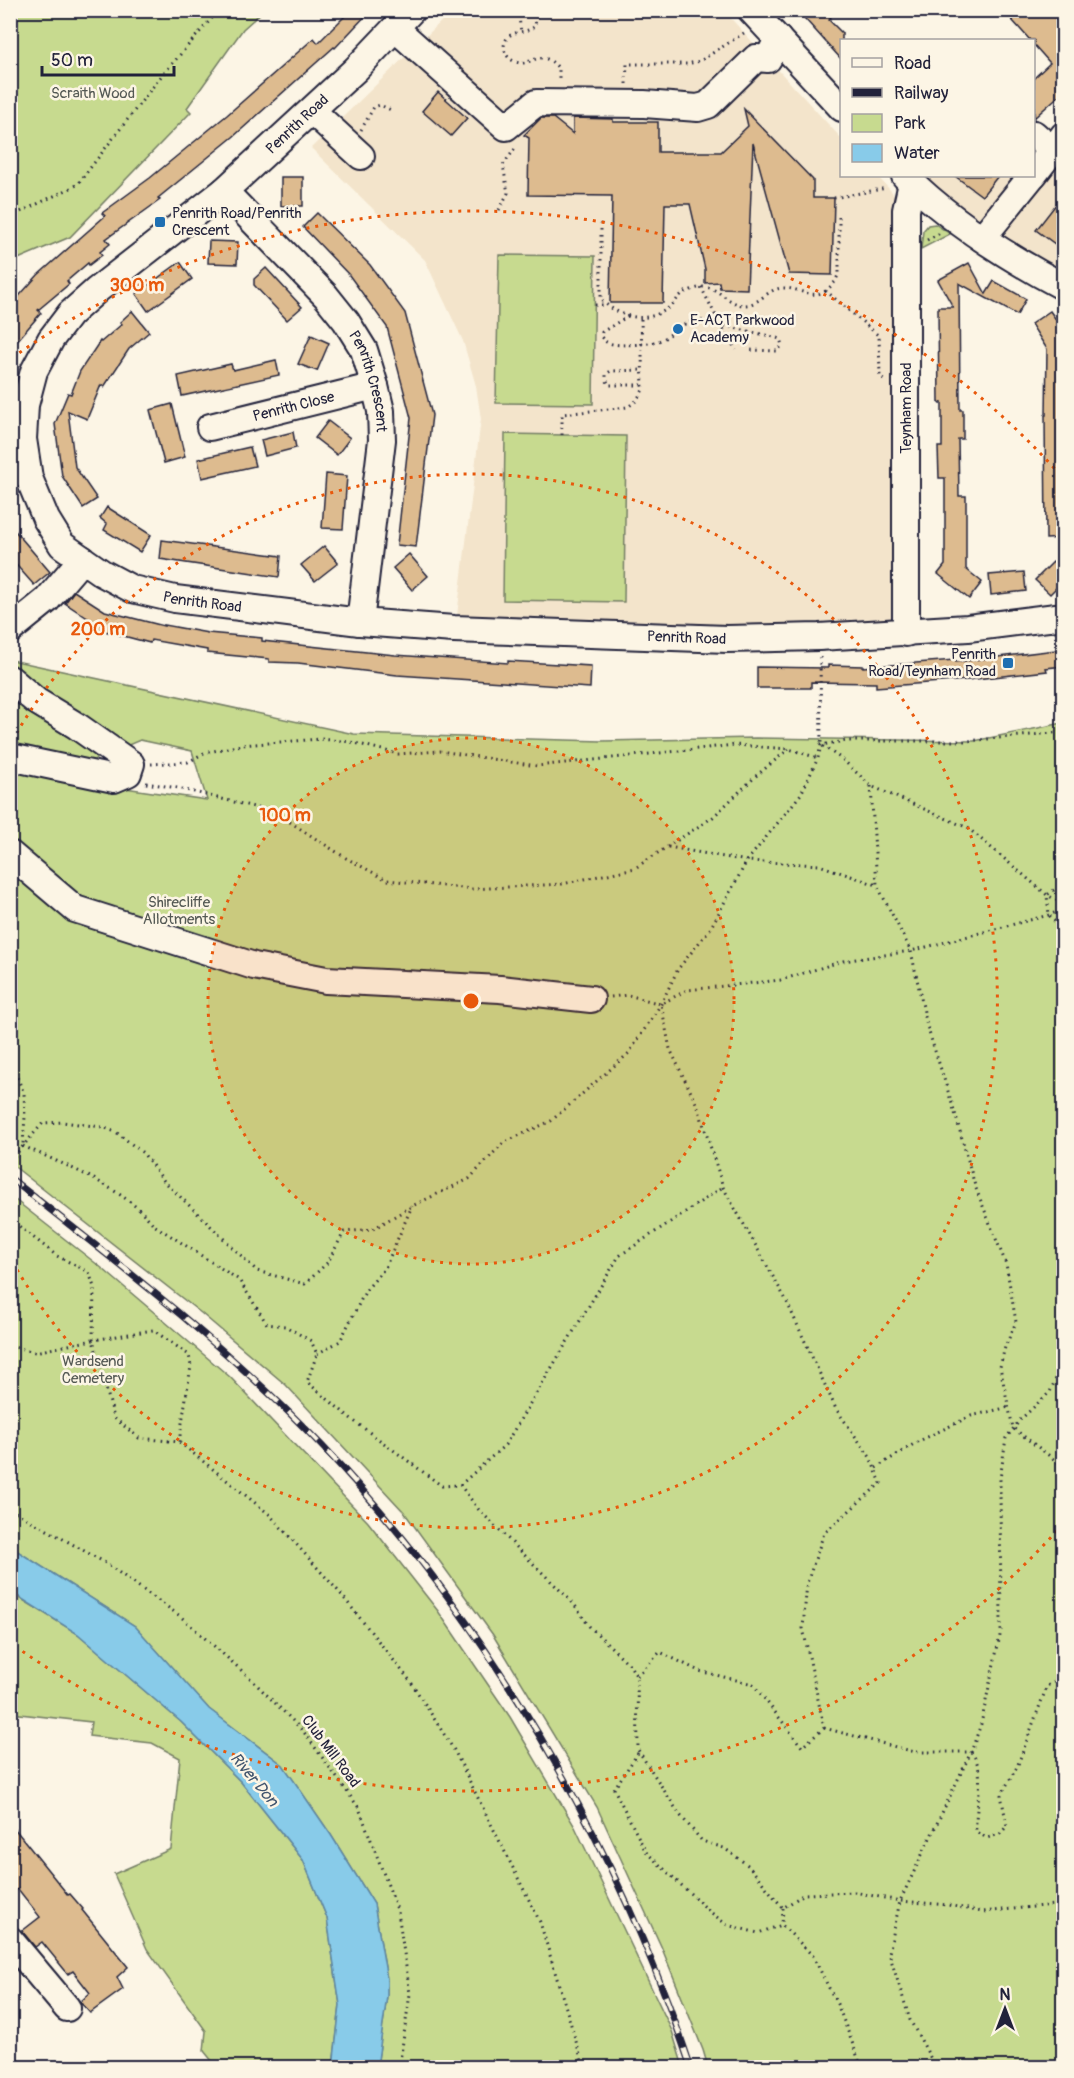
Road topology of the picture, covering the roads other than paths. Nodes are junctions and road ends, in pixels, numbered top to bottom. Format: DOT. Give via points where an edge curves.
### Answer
graph roads {
  1 [pos="752,12"];
  2 [pos="404,19"];
  3 [pos="778,39"];
  4 [pos="840,106"];
  5 [pos="312,111"];
  6 [pos="1050,140"];
  7 [pos="359,145"];
  8 [pos="1035,171"];
  9 [pos="1031,177"];
  10 [pos="908,179"];
  11 [pos="224,191"];
  12 [pos="982,238"];
  13 [pos="1064,286"];
  14 [pos="375,386"];
  15 [pos="210,427"];
  16 [pos="82,559"];
  17 [pos="1064,616"];
  18 [pos="360,622"];
  19 [pos="10,630"];
  20 [pos="906,633"];
  21 [pos="10,679"];
  22 [pos="10,757"];
  23 [pos="10,854"];
  24 [pos="591,999"];
  25 [pos="10,1940"];
  26 [pos="67,2008"];
  1 -- 3 [label="street"];
  2 -- 3 [label="street" via="515,137 536,104 698,108 708,105 756,58 768,59"];
  2 -- 5 [label="street, Penrith Road"];
  3 -- 4 [label="street"];
  5 -- 7 [label="street"];
  5 -- 11 [label="street, Penrith Road"];
  6 -- 8 [label="street"];
  9 -- 12 [label="street"];
  10 -- 12 [label="street"];
  10 -- 20 [label="street, Teynham Road"];
  11 -- 14 [label="street, Penrith Crescent" via="346,321 364,350"];
  11 -- 16 [label="street, Penrith Road" via="70,314 34,370 25,405 23,440 29,478 62,545"];
  12 -- 13 [label="street"];
  14 -- 15 [label="street, Penrith Close"];
  14 -- 18 [label="street, Penrith Crescent" via="382,440"];
  16 -- 18 [label="street, Penrith Road" via="132,589 175,599"];
  16 -- 19 [label="street" via="47,600"];
  17 -- 20 [label="street, Penrith Road"];
  18 -- 20 [label="street, Penrith Road" via="567,635 727,639"];
  21 -- 22 [label="street" via="138,774 128,773 114,779"];
  23 -- 24 [label="street" via="75,909 254,966 326,980 500,989"];
  25 -- 26 [label="street"];
}
